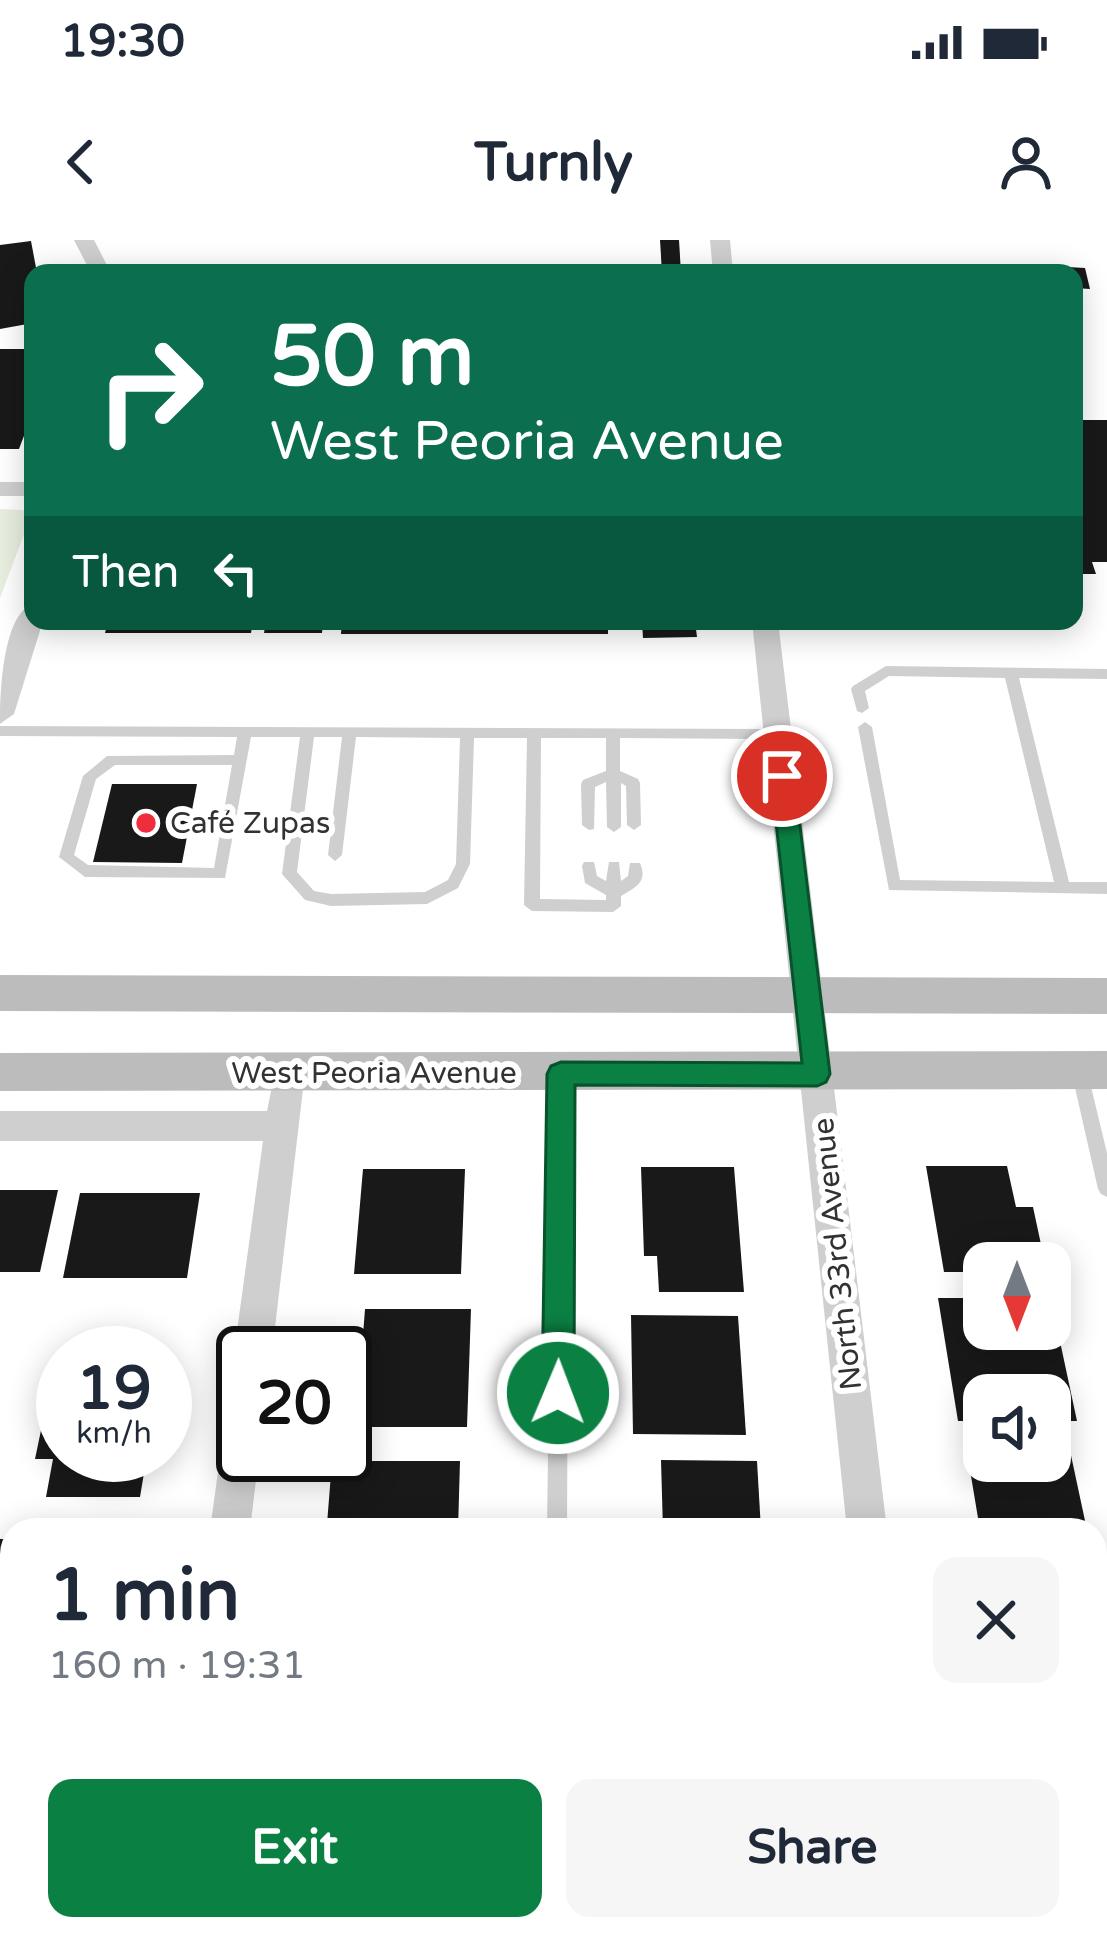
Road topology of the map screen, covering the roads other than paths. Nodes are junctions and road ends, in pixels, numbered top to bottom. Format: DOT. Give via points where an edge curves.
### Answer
graph roads {
  1 [pos="27,630"];
  2 [pos="766,630"];
  3 [pos="1011,673"];
  4 [pos="1107,674"];
  5 [pos="862,708"];
  6 [pos="0,714"];
  7 [pos="865,727"];
  8 [pos="0,730"];
  9 [pos="245,732"];
  10 [pos="308,732"];
  11 [pos="350,732"];
  12 [pos="467,733"];
  13 [pos="534,733"];
  14 [pos="613,733"];
  15 [pos="778,734"];
  16 [pos="240,760"];
  17 [pos="614,774"];
  18 [pos="589,825"];
  19 [pos="634,825"];
  20 [pos="614,827"];
  21 [pos="335,855"];
  22 [pos="590,866"];
  23 [pos="614,866"];
  24 [pos="635,867"];
  25 [pos="1063,888"];
  26 [pos="1107,889"];
  27 [pos="614,893"];
  28 [pos="0,993"];
  29 [pos="806,995"];
  30 [pos="1107,996"];
  31 [pos="1093,1070"];
  32 [pos="0,1072"];
  33 [pos="289,1072"];
  34 [pos="561,1074"];
  35 [pos="817,1074"];
  36 [pos="0,1126"];
  37 [pos="283,1126"];
  38 [pos="1107,1189"];
  39 [pos="257,1326"];
  40 [pos="236,1482"];
  41 [pos="232,1518"];
  42 [pos="557,1518"];
  43 [pos="866,1518"];
  1 -- 6 [label="street"];
  2 -- 15 [label="street, North 33rd Avenue"];
  3 -- 4 [label="lane"];
  3 -- 5 [label="lane" via="886,671 859,689"];
  3 -- 25 [label="lane"];
  7 -- 25 [label="lane" via="894,886"];
  8 -- 9 [label="lane"];
  9 -- 10 [label="lane"];
  9 -- 16 [label="lane"];
  10 -- 11 [label="lane"];
  10 -- 12 [label="lane" via="289,874 310,896 331,900 427,898 453,884 463,864"];
  11 -- 12 [label="lane"];
  11 -- 21 [label="lane"];
  12 -- 13 [label="lane"];
  13 -- 14 [label="lane"];
  13 -- 27 [label="lane" via="532,905 613,906"];
  14 -- 15 [label="lane"];
  14 -- 17 [label="lane"];
  15 -- 29 [label="street, North 33rd Avenue"];
  16 -- 16 [label="lane" via="112,760 90,776 66,857 85,871 220,874"];
  17 -- 18 [label="lane" via="589,784"];
  17 -- 19 [label="lane" via="633,783"];
  17 -- 20 [label="lane"];
  22 -- 27 [label="lane" via="590,879"];
  23 -- 27 [label="lane"];
  24 -- 27 [label="lane" via="636,880"];
  25 -- 26 [label="lane"];
  28 -- 29 [label="main road"];
  29 -- 30 [label="main road"];
  29 -- 35 [label="street, North 33rd Avenue"];
  31 -- 35 [label="main road, West Peoria Avenue"];
  31 -- 38 [label="lane"];
  32 -- 33 [label="main road, West Peoria Avenue"];
  33 -- 34 [label="main road, West Peoria Avenue"];
  33 -- 37 [label="street"];
  34 -- 35 [label="main road, West Peoria Avenue"];
  34 -- 42 [label="lane"];
  35 -- 43 [label="street, North 33rd Avenue"];
  36 -- 37 [label="street, West Peoria Avenue"];
  37 -- 39 [label="street"];
  40 -- 41 [label="street"];
}
